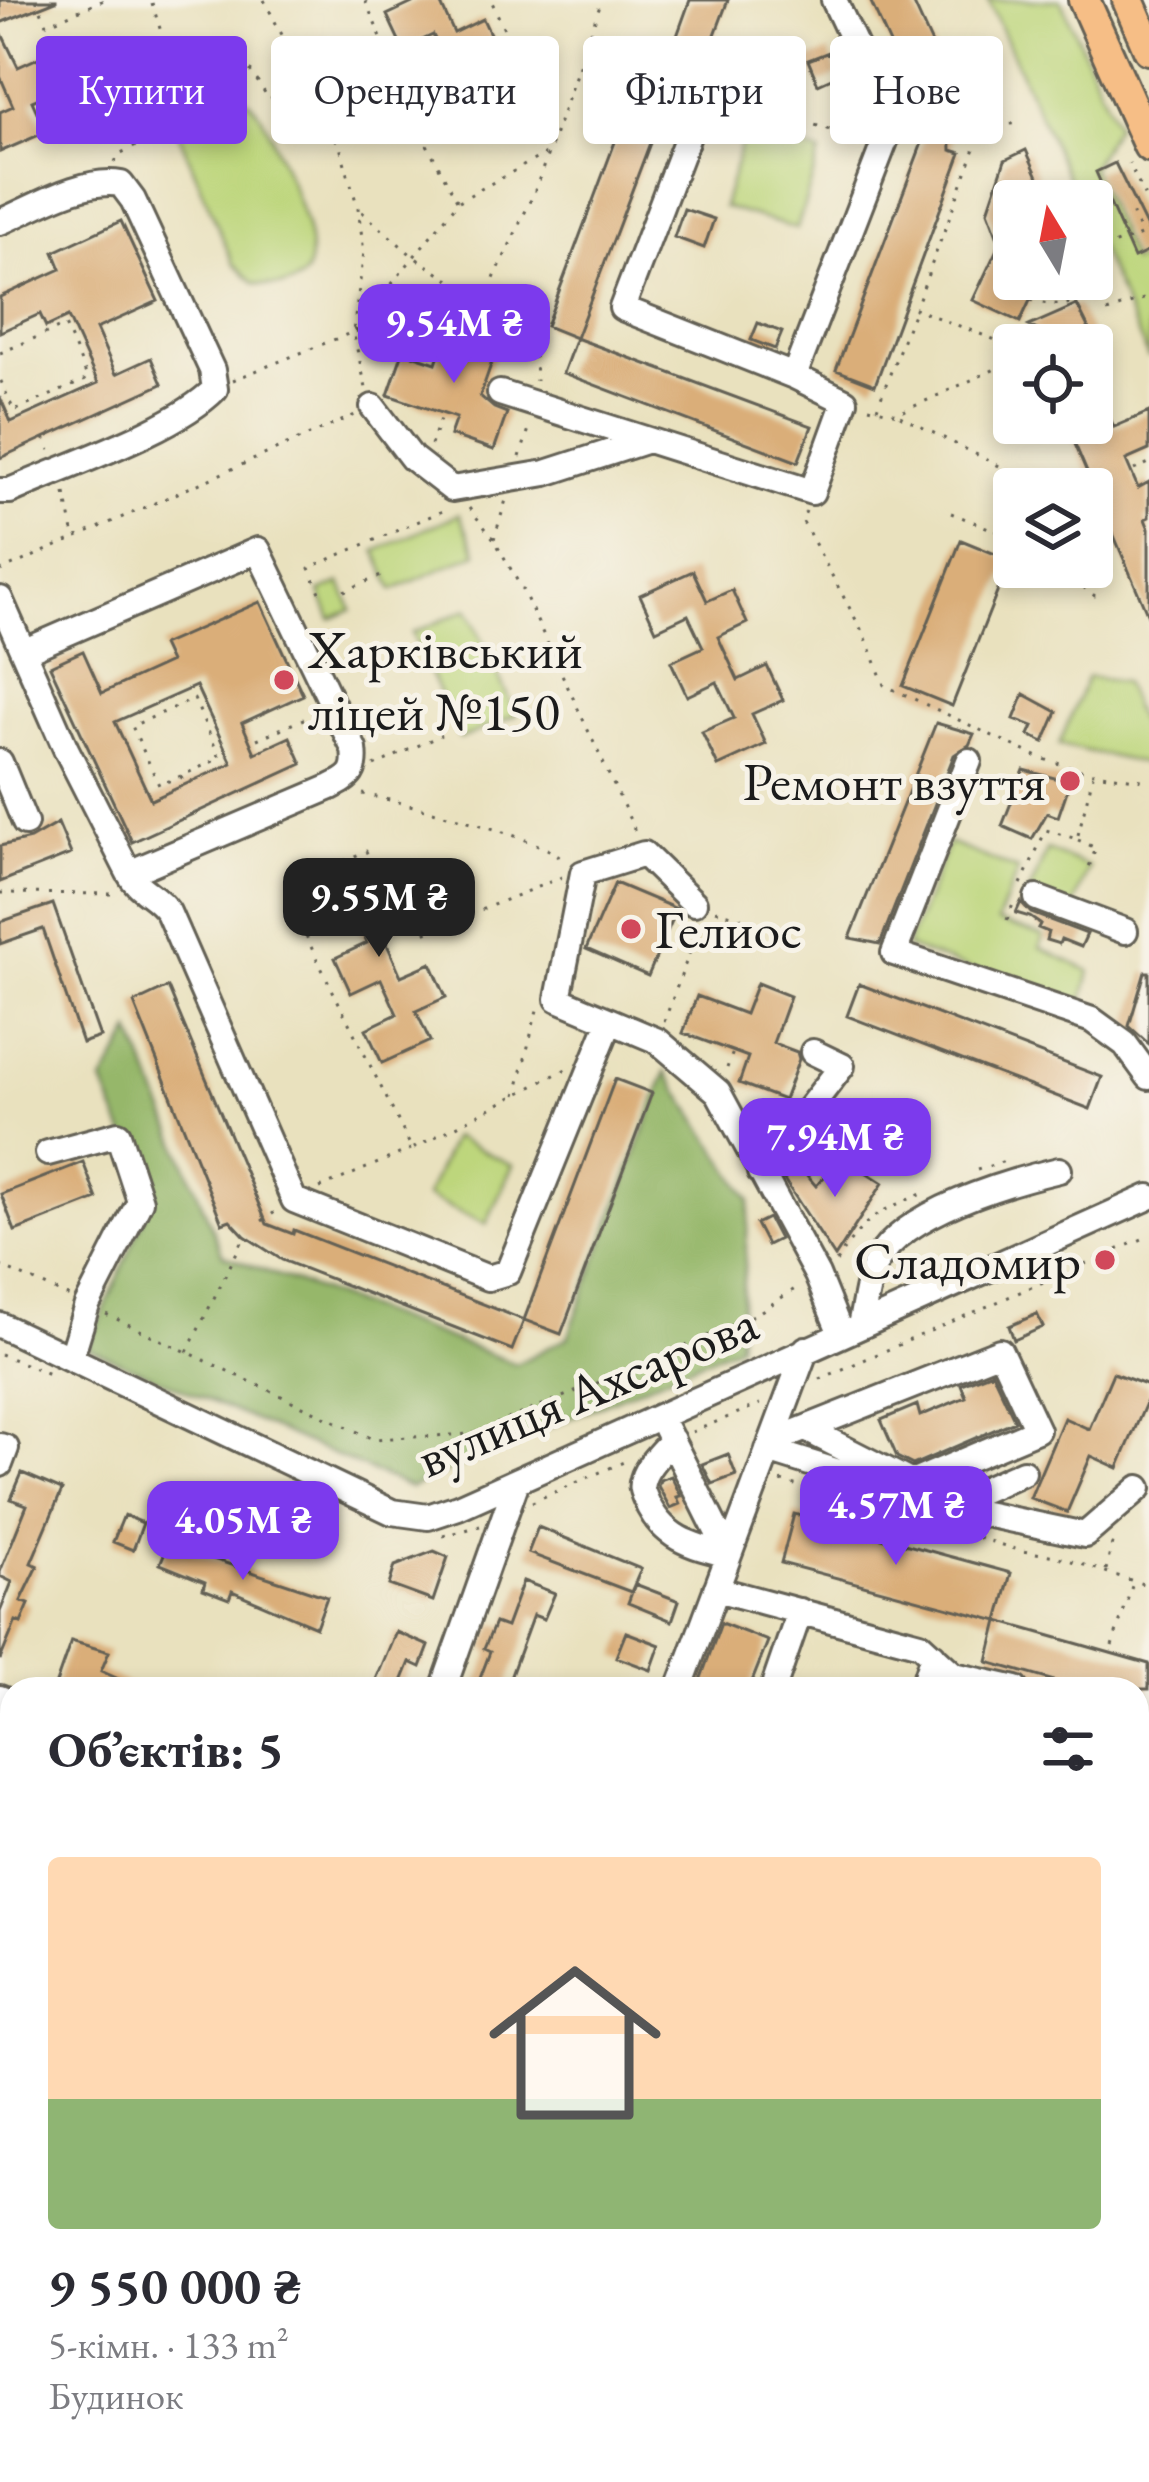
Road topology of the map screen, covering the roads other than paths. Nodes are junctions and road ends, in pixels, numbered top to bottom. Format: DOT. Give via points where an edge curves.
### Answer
graph roads {
  1 [pos="834,0"];
  2 [pos="1084,0"];
  3 [pos="1128,0"];
  4 [pos="1149,49"];
  5 [pos="685,144"];
  6 [pos="1136,147"];
  7 [pos="0,222"];
  8 [pos="794,376"];
  9 [pos="500,393"];
  10 [pos="373,407"];
  11 [pos="648,440"];
  12 [pos="0,491"];
  13 [pos="0,598"];
  14 [pos="25,652"];
  15 [pos="969,761"];
  16 [pos="0,762"];
  17 [pos="26,824"];
  18 [pos="133,880"];
  19 [pos="1037,898"];
  20 [pos="694,903"];
  21 [pos="1125,932"];
  22 [pos="610,1021"];
  23 [pos="812,1052"];
  24 [pos="1149,1077"];
  25 [pos="48,1153"];
  26 [pos="1059,1170"];
  27 [pos="760,1172"];
  28 [pos="1149,1197"];
  29 [pos="0,1325"];
  30 [pos="847,1339"];
  31 [pos="806,1349"];
  32 [pos="67,1368"];
  33 [pos="660,1416"];
  34 [pos="806,1429"];
  35 [pos="672,1440"];
  36 [pos="770,1446"];
  37 [pos="1022,1472"];
  38 [pos="517,1481"];
  39 [pos="1139,1488"];
  40 [pos="947,1506"];
  41 [pos="729,1555"];
  42 [pos="716,1588"];
  43 [pos="800,1611"];
  44 [pos="933,1655"];
  45 [pos="447,1677"];
  46 [pos="684,1677"];
  47 [pos="777,1677"];
  48 [pos="926,1677"];
  49 [pos="963,1677"];
  1 -- 8 [label="street" via="892,123"];
  2 -- 6 [label="main road"];
  3 -- 4 [label="main road"];
  5 -- 8 [label="street" via="622,308"];
  7 -- 12 [label="street" via="87,187 122,184 215,389 199,406"];
  8 -- 11 [label="street" via="844,400 812,492"];
  9 -- 11 [label="street"];
  10 -- 11 [label="street" via="412,458 452,489 546,473"];
  13 -- 14 [label="street"];
  14 -- 18 [label="street"];
  14 -- 18 [label="street" via="258,550 354,749 356,768 341,782"];
  15 -- 24 [label="street" via="894,953 1092,1020"];
  16 -- 17 [label="street"];
  18 -- 22 [label="street" via="168,913 294,1200 488,1278 508,1272"];
  19 -- 21 [label="street"];
  20 -- 22 [label="street" via="644,854 584,873 558,999"];
  22 -- 27 [label="street" via="658,1041 718,1093"];
  23 -- 27 [label="street" via="842,1066"];
  25 -- 32 [label="street" via="118,1134 140,1201 87,1305"];
  26 -- 30 [label="street" via="914,1223 877,1261"];
  27 -- 30 [label="street"];
  28 -- 30 [label="street, вулиця Ахсарова"];
  29 -- 32 [label="street, вулиця Ахсарова"];
  30 -- 31 [label="street, вулиця Ахсарова"];
  31 -- 33 [label="street, вулиця Ахсарова"];
  31 -- 36 [label="street"];
  32 -- 38 [label="street, вулиця Ахсарова" via="392,1512 428,1517"];
  33 -- 35 [label="street"];
  33 -- 38 [label="street, вулиця Ахсарова"];
  34 -- 34 [label="street" via="908,1481 1036,1430 1000,1351"];
  34 -- 36 [label="street"];
  35 -- 41 [label="street"];
  35 -- 41 [label="street" via="643,1477 652,1514 688,1545"];
  36 -- 40 [label="street"];
  36 -- 41 [label="street"];
  37 -- 40 [label="street"];
  38 -- 45 [label="street"];
  39 -- 40 [label="street" via="1085,1535"];
  41 -- 42 [label="street"];
  42 -- 43 [label="street"];
  42 -- 46 [label="street"];
  43 -- 44 [label="street" via="920,1644"];
  43 -- 47 [label="street"];
  44 -- 48 [label="street"];
  44 -- 49 [label="street"];
}
